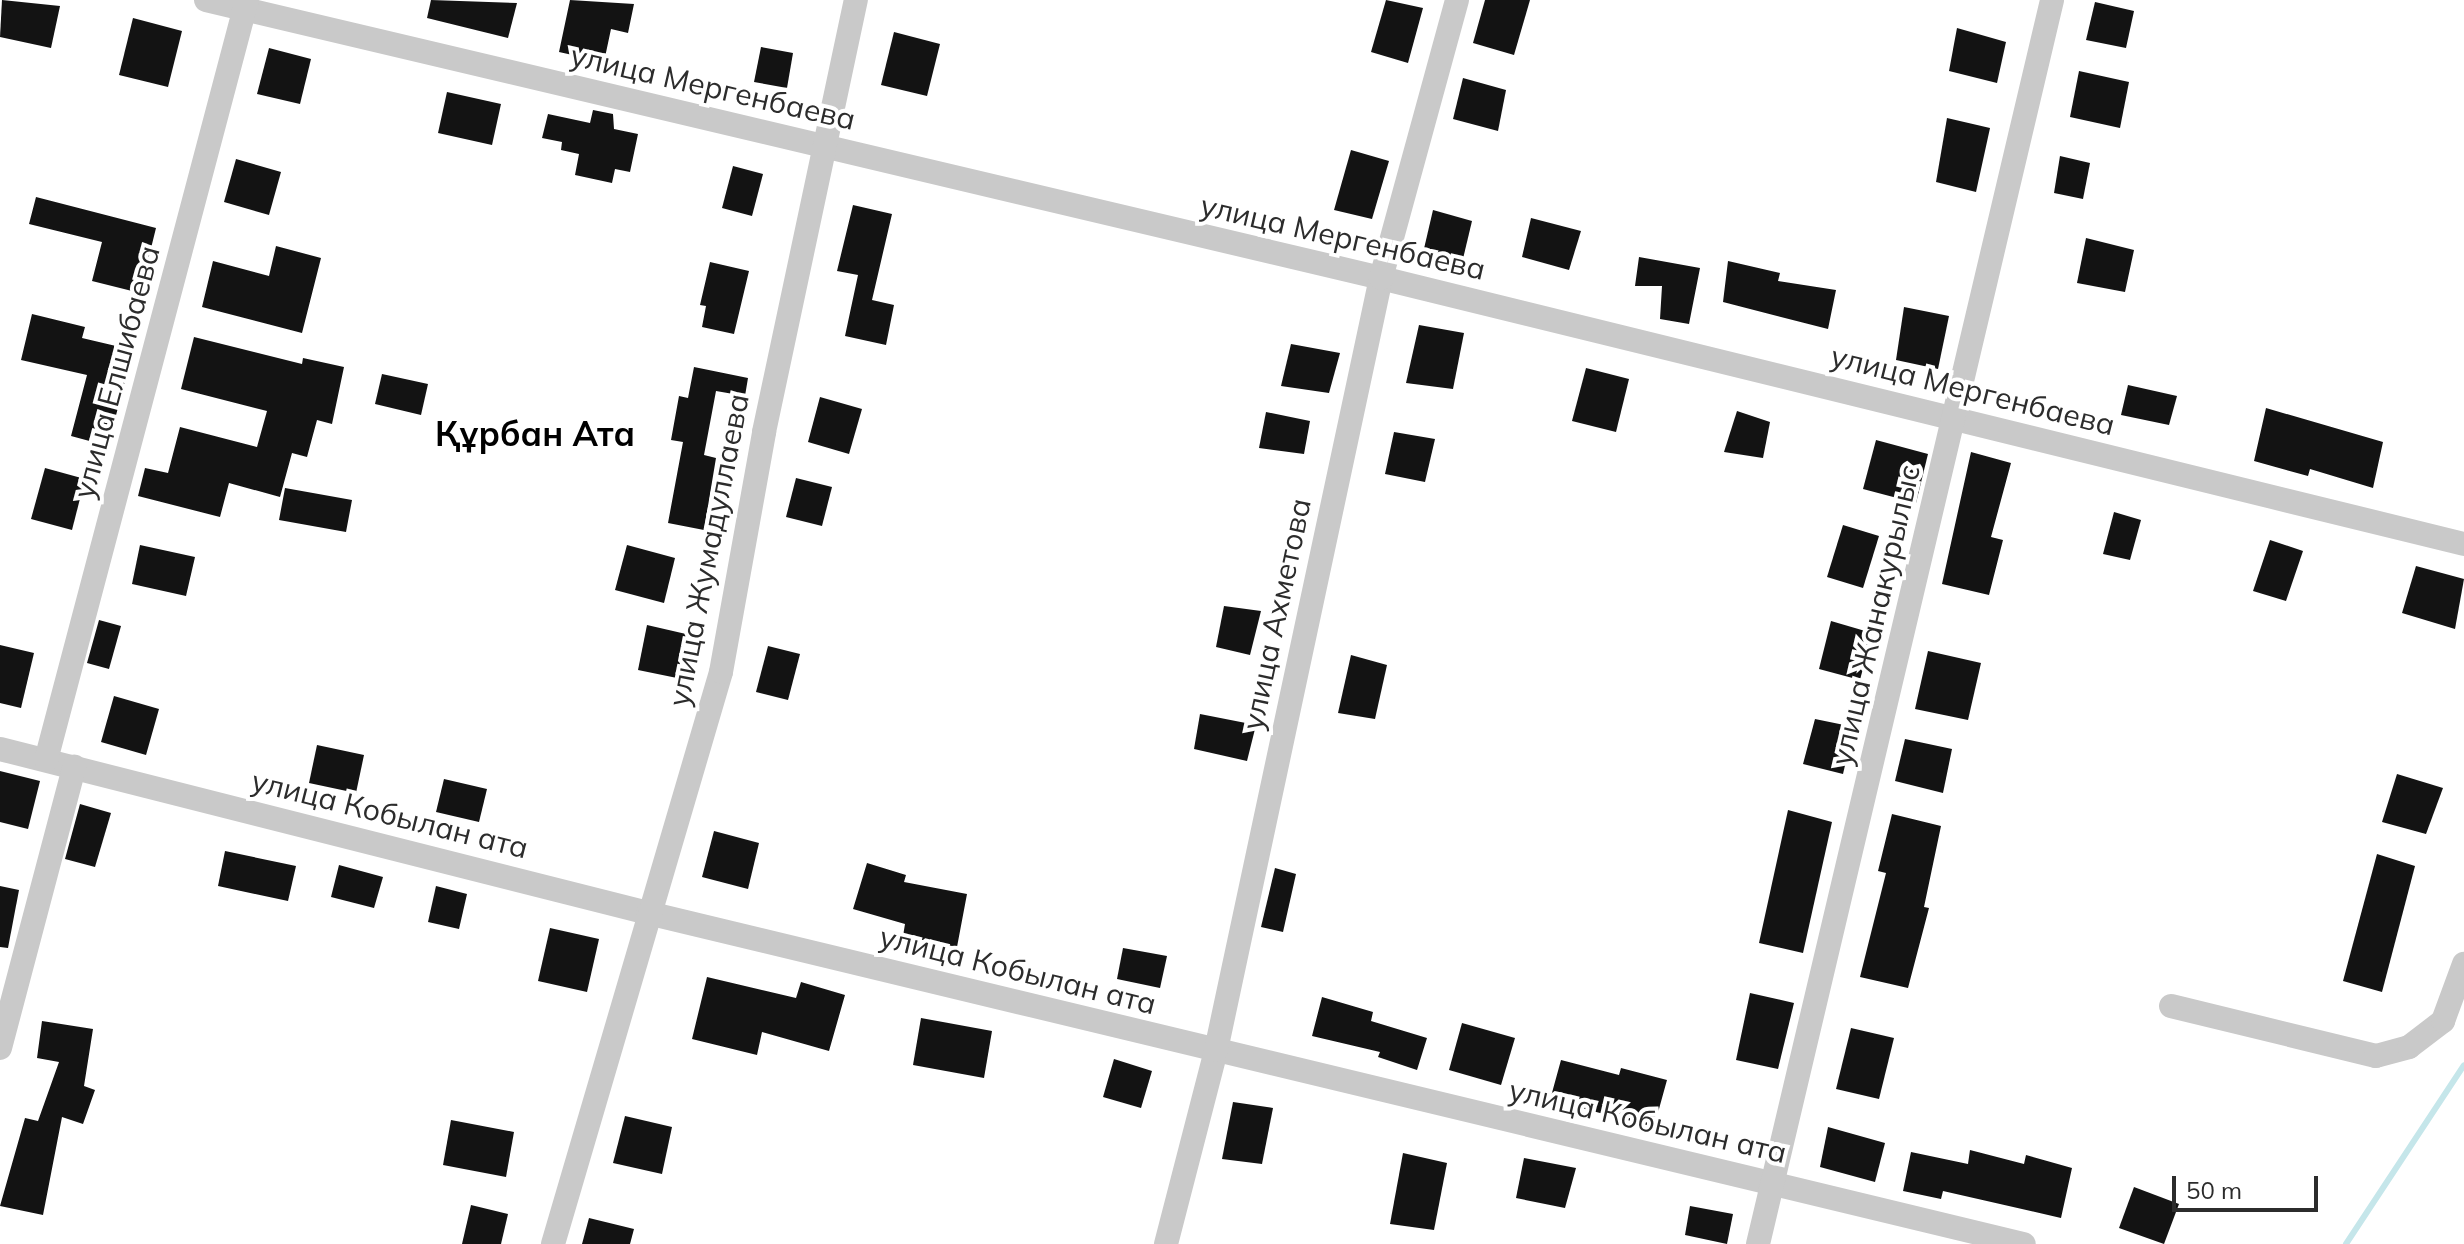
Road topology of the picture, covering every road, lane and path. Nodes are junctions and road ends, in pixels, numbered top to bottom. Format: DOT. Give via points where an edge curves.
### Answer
graph roads {
  1 [pos="206,0"];
  2 [pos="856,0"];
  3 [pos="1457,0"];
  4 [pos="2052,0"];
  5 [pos="246,4"];
  6 [pos="824,146"];
  7 [pos="1381,278"];
  8 [pos="1954,418"];
  9 [pos="2464,544"];
  10 [pos="0,749"];
  11 [pos="46,760"];
  12 [pos="74,767"];
  13 [pos="648,913"];
  14 [pos="2464,964"];
  15 [pos="2171,1006"];
  16 [pos="0,1048"];
  17 [pos="1216,1050"];
  18 [pos="1773,1184"];
  19 [pos="553,1244"];
  20 [pos="1166,1244"];
  21 [pos="1758,1244"];
  22 [pos="2024,1244"];
  1 -- 5 [label="street, улица Мергенбаева"];
  2 -- 6 [label="street, улица Жумадуллаева"];
  3 -- 7 [label="street, улица Ахметова"];
  4 -- 8 [label="street, улица Жанакурылыс"];
  5 -- 6 [label="street, улица Мергенбаева"];
  5 -- 11 [label="street, улица Елшибаева"];
  6 -- 7 [label="street, улица Мергенбаева"];
  6 -- 13 [label="street, улица Жумадуллаева" via="721,672"];
  7 -- 8 [label="street, улица Мергенбаева"];
  7 -- 17 [label="street, улица Ахметова"];
  8 -- 9 [label="street, улица Мергенбаева"];
  8 -- 18 [label="street, улица Жанакурылыс"];
  10 -- 11 [label="street, улица Кобылан ата"];
  11 -- 12 [label="street, улица Кобылан ата"];
  12 -- 13 [label="street, улица Кобылан ата"];
  12 -- 16 [label="street"];
  13 -- 17 [label="street, улица Кобылан ата"];
  13 -- 19 [label="street, улица Жумадуллаева"];
  14 -- 15 [label="street" via="2443,1021 2409,1047 2376,1056"];
  17 -- 18 [label="street, улица Кобылан ата"];
  17 -- 20 [label="street, улица Ахметова"];
  18 -- 21 [label="street, улица Жанакурылыс"];
  18 -- 22 [label="street, улица Кобылан ата"];
}
